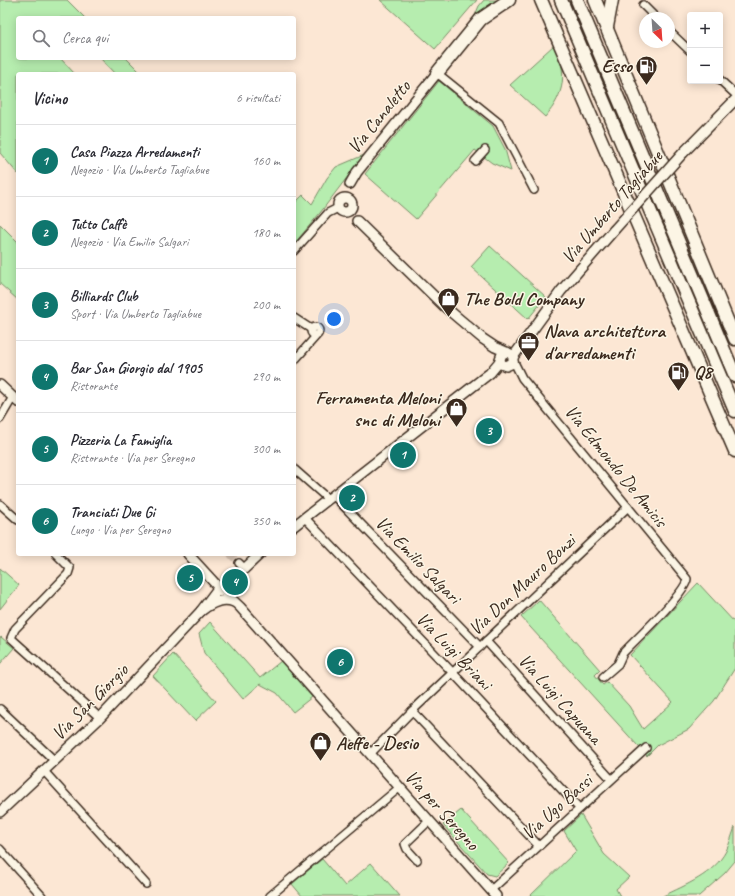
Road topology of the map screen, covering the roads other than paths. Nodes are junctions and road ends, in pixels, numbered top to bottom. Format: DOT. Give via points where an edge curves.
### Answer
graph roads {
  1 [pos="509,0"];
  2 [pos="541,0"];
  3 [pos="561,0"];
  4 [pos="577,0"];
  5 [pos="595,0"];
  6 [pos="612,0"];
  7 [pos="643,5"];
  8 [pos="650,12"];
  9 [pos="607,28"];
  10 [pos="675,37"];
  11 [pos="687,48"];
  12 [pos="437,73"];
  13 [pos="723,83"];
  14 [pos="735,94"];
  15 [pos="735,100"];
  16 [pos="485,150"];
  17 [pos="475,161"];
  18 [pos="350,184"];
  19 [pos="534,190"];
  20 [pos="351,203"];
  21 [pos="340,206"];
  22 [pos="357,221"];
  23 [pos="296,249"];
  24 [pos="296,319"];
  25 [pos="735,339"];
  26 [pos="296,358"];
  27 [pos="507,359"];
  28 [pos="735,376"];
  29 [pos="0,385"];
  30 [pos="13,397"];
  31 [pos="735,411"];
  32 [pos="0,419"];
  33 [pos="735,451"];
  34 [pos="296,471"];
  35 [pos="331,497"];
  36 [pos="0,504"];
  37 [pos="628,507"];
  38 [pos="16,518"];
  39 [pos="304,518"];
  40 [pos="296,524"];
  41 [pos="58,556"];
  42 [pos="190,556"];
  43 [pos="257,556"];
  44 [pos="220,594"];
  45 [pos="486,641"];
  46 [pos="480,647"];
  47 [pos="453,673"];
  48 [pos="603,677"];
  49 [pos="0,709"];
  50 [pos="412,711"];
  51 [pos="100,718"];
  52 [pos="646,748"];
  53 [pos="370,754"];
  54 [pos="55,761"];
  55 [pos="44,771"];
  56 [pos="611,779"];
  57 [pos="399,788"];
  58 [pos="579,808"];
  59 [pos="0,812"];
  60 [pos="429,821"];
  61 [pos="538,845"];
  62 [pos="0,849"];
  63 [pos="417,860"];
  64 [pos="146,884"];
  65 [pos="494,893"];
  66 [pos="42,896"];
  67 [pos="270,896"];
  1 -- 12 [label="highway" via="481,19"];
  2 -- 33 [label="highway"];
  3 -- 31 [label="highway"];
  4 -- 28 [label="highway"];
  5 -- 9 [label="highway"];
  6 -- 9 [label="highway"];
  7 -- 8 [label="street"];
  9 -- 25 [label="highway"];
  10 -- 11 [label="street"];
  12 -- 18 [label="street, Via Canaletto"];
  12 -- 19 [label="street" via="499,123"];
  13 -- 14 [label="street"];
  15 -- 27 [label="street, Via Umberto Tagliabue, bridge" via="683,152 582,266"];
  16 -- 17 [label="street"];
  18 -- 20 [label="street, Via Canaletto"];
  18 -- 21 [label="street, Via Canaletto"];
  20 -- 21 [label="street" via="346,198"];
  20 -- 21 [label="street" via="348,211"];
  20 -- 22 [label="street, Via Canaletto"];
  21 -- 22 [label="street, Via Canaletto"];
  21 -- 23 [label="street" via="323,219"];
  22 -- 27 [label="street, Via Canaletto" via="446,307"];
  24 -- 26 [label="street" via="314,332"];
  27 -- 35 [label="street, Via Umberto Tagliabue"];
  27 -- 37 [label="street, Via Edmondo De Amicis"];
  29 -- 30 [label="street"];
  30 -- 32 [label="street"];
  34 -- 35 [label="street, Via Emilio Salgari"];
  35 -- 39 [label="street, Via Umberto Tagliabue"];
  35 -- 46 [label="street, Via Emilio Salgari"];
  36 -- 38 [label="street"];
  37 -- 45 [label="street, Via Don Mauro Bonzi"];
  37 -- 48 [label="street, Via Edmondo De Amicis" via="687,579 687,584 623,654 618,664"];
  39 -- 40 [label="street, Via Umberto Tagliabue"];
  39 -- 47 [label="street, Via Luigi Briani"];
  41 -- 51 [label="street" via="70,568 68,574 15,629 11,638"];
  42 -- 44 [label="street, Via per Seregno" via="212,580"];
  43 -- 44 [label="street" via="242,565"];
  44 -- 51 [label="street, Via San Giorgio"];
  44 -- 53 [label="street, Via per Seregno" via="235,603"];
  45 -- 46 [label="street, Via Don Mauro Bonzi"];
  45 -- 56 [label="street, Via Luigi Capuana"];
  46 -- 47 [label="street, Via Don Mauro Bonzi"];
  47 -- 50 [label="street, Via Don Mauro Bonzi"];
  47 -- 58 [label="street, Via Luigi Briani"];
  49 -- 54 [label="street"];
  50 -- 53 [label="street, Via Don Mauro Bonzi"];
  50 -- 61 [label="street"];
  51 -- 54 [label="street, Via San Giorgio"];
  52 -- 56 [label="street, Via Ugo Bassi"];
  53 -- 57 [label="street, Via per Seregno"];
  54 -- 55 [label="street, Via San Giorgio"];
  55 -- 59 [label="street, Via San Giorgio"];
  55 -- 64 [label="street"];
  56 -- 58 [label="street, Via Ugo Bassi"];
  57 -- 60 [label="street, Via per Seregno"];
  57 -- 67 [label="street"];
  58 -- 61 [label="street, Via Ugo Bassi"];
  60 -- 63 [label="street" via="405,844"];
  60 -- 65 [label="street, Via per Seregno"];
  61 -- 65 [label="street, Via Ugo Bassi"];
  62 -- 66 [label="street"];
}
